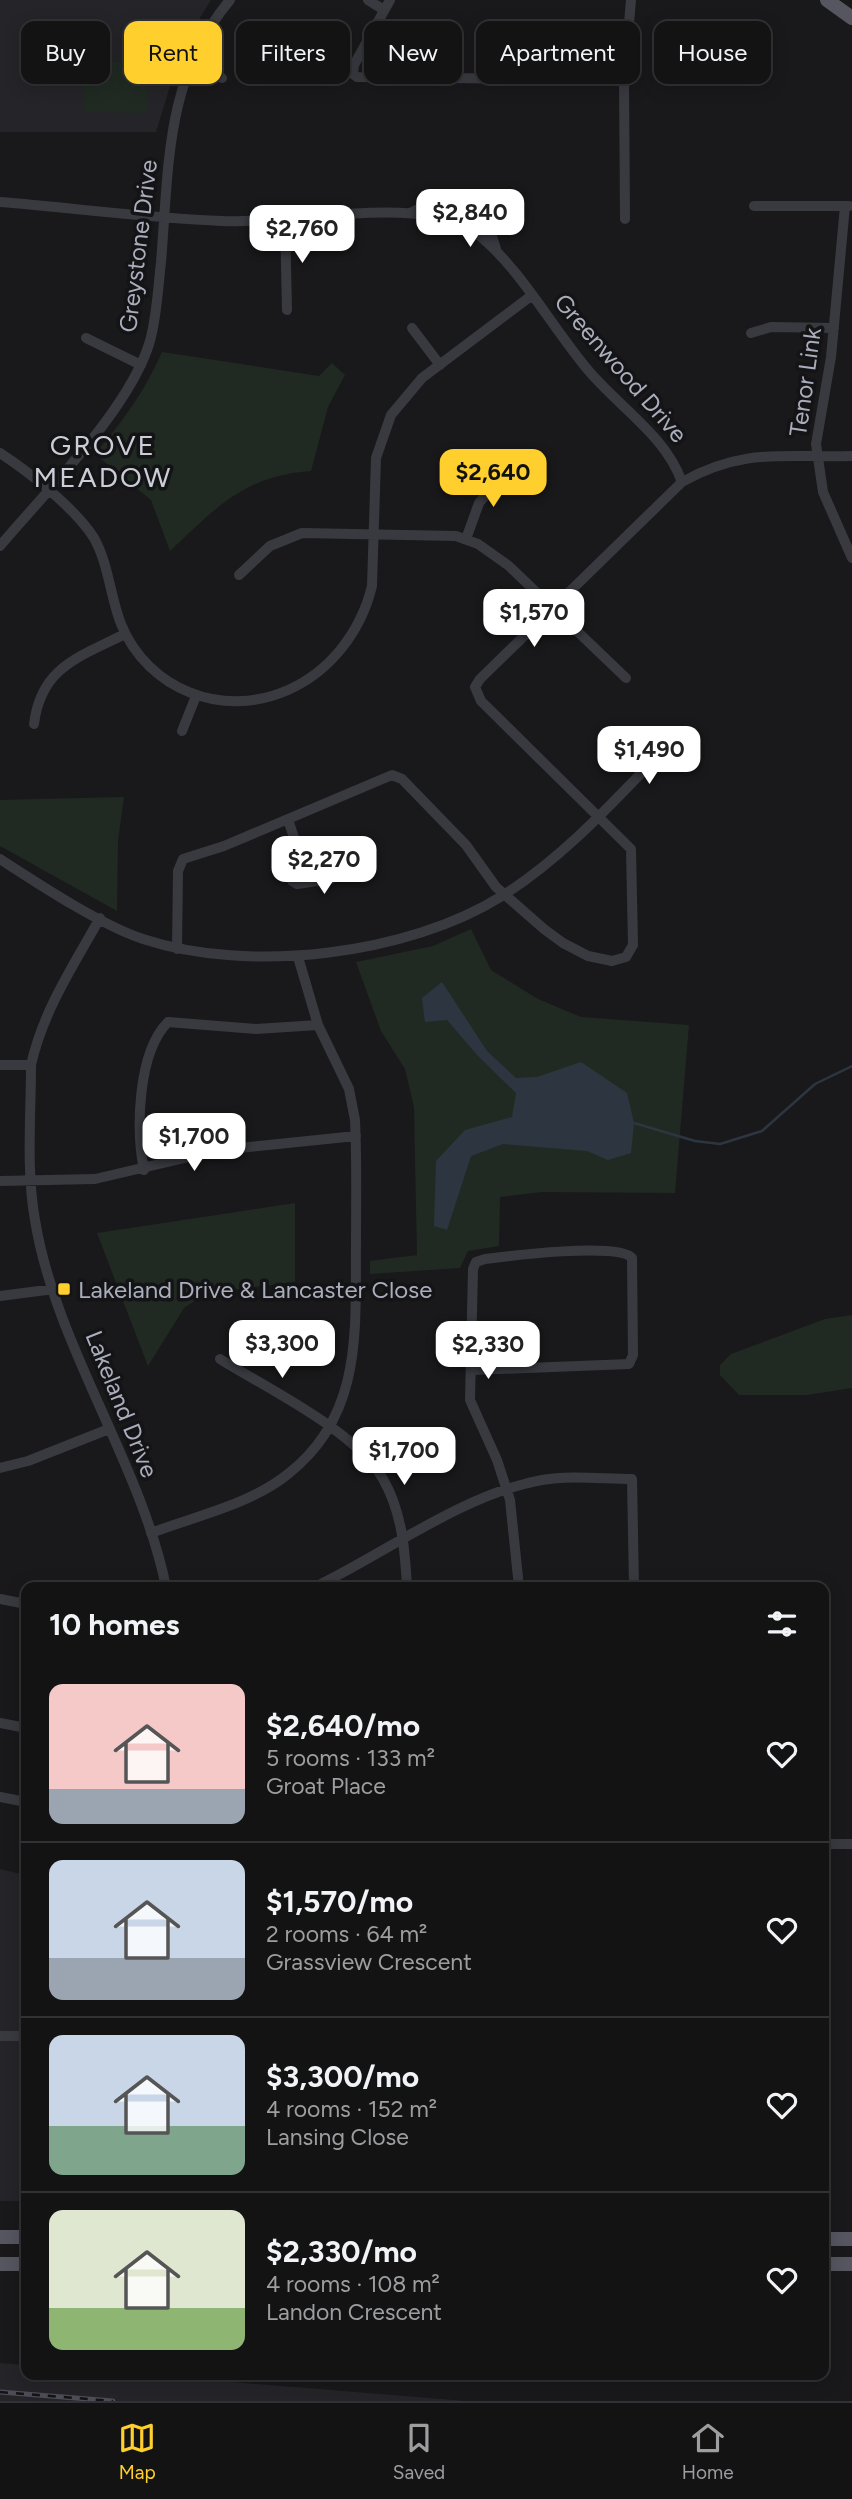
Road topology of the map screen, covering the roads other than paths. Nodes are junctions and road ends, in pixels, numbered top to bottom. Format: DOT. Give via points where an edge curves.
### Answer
graph roads {
  1 [pos="230,0"];
  2 [pos="368,0"];
  3 [pos="631,0"];
  4 [pos="827,0"];
  5 [pos="387,5"];
  6 [pos="852,18"];
  7 [pos="213,21"];
  8 [pos="629,21"];
  9 [pos="476,79"];
  10 [pos="183,84"];
  11 [pos="625,84"];
  12 [pos="0,202"];
  13 [pos="754,206"];
  14 [pos="848,206"];
  15 [pos="412,212"];
  16 [pos="165,216"];
  17 [pos="625,219"];
  18 [pos="285,220"];
  19 [pos="497,252"];
  20 [pos="531,296"];
  21 [pos="287,310"];
  22 [pos="412,328"];
  23 [pos="834,328"];
  24 [pos="751,333"];
  25 [pos="86,338"];
  26 [pos="141,365"];
  27 [pos="440,365"];
  28 [pos="0,453"];
  29 [pos="817,456"];
  30 [pos="852,456"];
  31 [pos="506,472"];
  32 [pos="682,482"];
  33 [pos="47,490"];
  34 [pos="375,532"];
  35 [pos="466,539"];
  36 [pos="0,546"];
  37 [pos="852,558"];
  38 [pos="239,575"];
  39 [pos="553,609"];
  40 [pos="125,634"];
  41 [pos="626,678"];
  42 [pos="196,696"];
  43 [pos="34,724"];
  44 [pos="182,731"];
  45 [pos="678,735"];
  46 [pos="598,816"];
  47 [pos="288,820"];
  48 [pos="299,852"];
  49 [pos="0,859"];
  50 [pos="0,868"];
  51 [pos="22,873"];
  52 [pos="505,894"];
  53 [pos="100,918"];
  54 [pos="177,949"];
  55 [pos="298,957"];
  56 [pos="318,1025"];
  57 [pos="0,1065"];
  58 [pos="31,1065"];
  59 [pos="356,1136"];
  60 [pos="144,1170"];
  61 [pos="0,1181"];
  62 [pos="32,1181"];
  63 [pos="54,1289"];
  64 [pos="0,1296"];
  65 [pos="220,1359"];
  66 [pos="473,1370"];
  67 [pos="328,1426"];
  68 [pos="109,1429"];
  69 [pos="0,1468"];
  70 [pos="507,1490"];
  71 [pos="151,1533"];
  72 [pos="403,1536"];
  73 [pos="165,1582"];
  74 [pos="325,1582"];
  75 [pos="407,1582"];
  76 [pos="518,1582"];
  77 [pos="634,1582"];
  78 [pos="0,1599"];
  79 [pos="21,1603"];
  80 [pos="0,1723"];
  81 [pos="21,1727"];
  82 [pos="0,1797"];
  83 [pos="21,1801"];
  84 [pos="829,1844"];
  85 [pos="852,1844"];
  86 [pos="0,2036"];
  87 [pos="21,2036"];
  88 [pos="0,2237"];
  89 [pos="21,2237"];
  90 [pos="829,2239"];
  91 [pos="852,2239"];
  92 [pos="0,2264"];
  93 [pos="21,2264"];
  94 [pos="829,2264"];
  95 [pos="852,2264"];
  1 -- 7 [label="street, Greystone Drive"];
  2 -- 5 [label="street"];
  3 -- 8 [label="street"];
  4 -- 6 [label="main road"];
  5 -- 9 [label="street" via="353,75"];
  10 -- 16 [label="street, Greystone Drive" via="175,111"];
  11 -- 17 [label="street"];
  12 -- 16 [label="street, Greenwood Drive"];
  13 -- 14 [label="street"];
  14 -- 23 [label="street, Tenor Link"];
  15 -- 18 [label="street, Greenwood Drive"];
  15 -- 19 [label="street, Greenwood Drive" via="476,233"];
  15 -- 19 [label="street, Greenwood Drive" via="442,199 459,198 485,214"];
  16 -- 18 [label="street, Greenwood Drive"];
  16 -- 26 [label="street, Greystone Drive" via="156,311"];
  18 -- 21 [label="street"];
  19 -- 20 [label="street, Greenwood Drive"];
  20 -- 27 [label="street"];
  20 -- 32 [label="street, Greenwood Drive" via="588,370 663,446"];
  22 -- 27 [label="street"];
  23 -- 24 [label="street" via="771,327"];
  23 -- 29 [label="street, Tenor Link"];
  25 -- 26 [label="street"];
  26 -- 33 [label="street, Greystone Drive" via="113,411"];
  27 -- 34 [label="street" via="404,396 382,434 375,470"];
  28 -- 33 [label="street"];
  29 -- 30 [label="street"];
  29 -- 32 [label="street" via="745,457"];
  29 -- 37 [label="street, Tenor Link" via="823,492"];
  31 -- 35 [label="street" via="479,503"];
  32 -- 39 [label="street"];
  33 -- 36 [label="street, Greystone Drive"];
  33 -- 40 [label="street" via="80,519 94,540"];
  34 -- 35 [label="street"];
  34 -- 38 [label="street" via="291,535 270,546"];
  34 -- 42 [label="street" via="368,605 349,639 320,670 292,688 263,698 227,701"];
  35 -- 39 [label="street" via="509,566"];
  39 -- 41 [label="street"];
  39 -- 46 [label="street" via="475,688 481,701"];
  40 -- 42 [label="street" via="151,669"];
  40 -- 43 [label="street" via="59,669 41,690"];
  42 -- 44 [label="street"];
  45 -- 46 [label="street"];
  46 -- 52 [label="street"];
  46 -- 52 [label="street" via="631,849 633,945 626,957 612,961 588,956 563,943"];
  47 -- 48 [label="street"];
  47 -- 52 [label="street" via="381,778 397,777 461,840"];
  47 -- 54 [label="street" via="183,859 178,871"];
  49 -- 51 [label="street"];
  50 -- 51 [label="street"];
  51 -- 53 [label="street"];
  52 -- 55 [label="street" via="431,930"];
  53 -- 54 [label="street" via="140,938"];
  53 -- 58 [label="street, Lakeland Drive" via="42,1024"];
  54 -- 55 [label="street"];
  55 -- 56 [label="street"];
  56 -- 59 [label="street" via="349,1088"];
  56 -- 60 [label="street" via="256,1029 168,1022 143,1082 140,1148"];
  57 -- 58 [label="street"];
  58 -- 62 [label="street, Lakeland Drive"];
  59 -- 60 [label="street" via="230,1149"];
  59 -- 67 [label="street" via="356,1340 347,1388"];
  60 -- 62 [label="street" via="95,1179"];
  61 -- 62 [label="street"];
  62 -- 63 [label="street, Lakeland Drive" via="34,1220"];
  63 -- 64 [label="street"];
  63 -- 68 [label="street, Lakeland Drive"];
  65 -- 67 [label="street"];
  66 -- 66 [label="street" via="629,1364 634,1355 632,1258 629,1254 552,1252 485,1259 474,1265"];
  66 -- 70 [label="street" via="470,1400"];
  67 -- 71 [label="street" via="287,1476 258,1493"];
  67 -- 72 [label="street" via="375,1466 390,1493"];
  68 -- 69 [label="street"];
  68 -- 71 [label="street, Lakeland Drive"];
  70 -- 72 [label="street"];
  70 -- 76 [label="street"];
  70 -- 77 [label="street" via="553,1478 632,1479"];
  71 -- 73 [label="street, Lakeland Drive"];
  72 -- 74 [label="street"];
  72 -- 75 [label="street"];
  78 -- 79 [label="street"];
  80 -- 81 [label="street"];
  82 -- 83 [label="street"];
  84 -- 85 [label="street"];
  86 -- 87 [label="street"];
  88 -- 89 [label="main road"];
  90 -- 91 [label="main road"];
  92 -- 93 [label="main road"];
  94 -- 95 [label="main road"];
}
